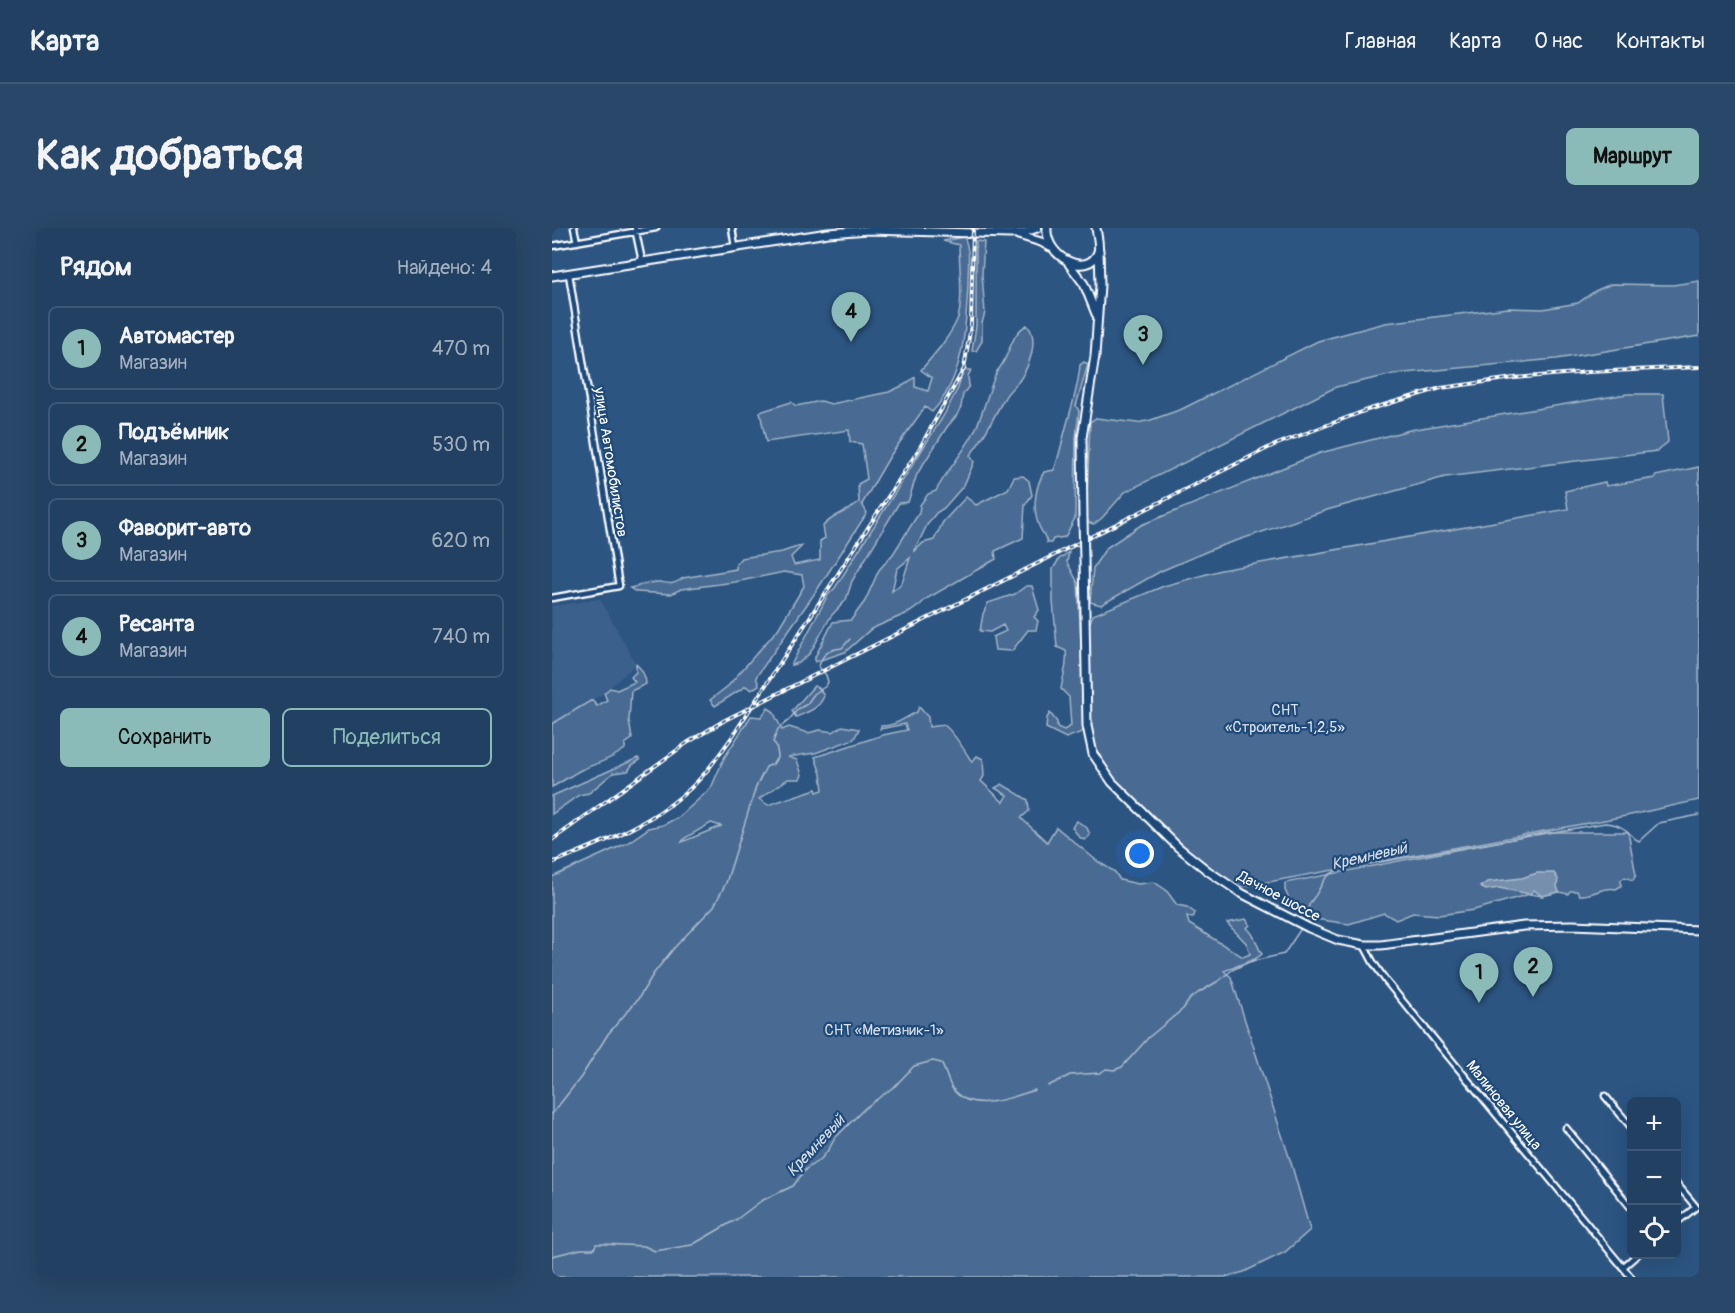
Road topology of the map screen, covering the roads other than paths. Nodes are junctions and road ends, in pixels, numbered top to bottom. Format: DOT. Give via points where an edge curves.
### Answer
graph roads {
  1 [pos="574,228"];
  2 [pos="656,228"];
  3 [pos="732,228"];
  4 [pos="1037,228"];
  5 [pos="1047,228"];
  6 [pos="1096,228"];
  7 [pos="635,230"];
  8 [pos="827,230"];
  9 [pos="1010,234"];
  10 [pos="577,242"];
  11 [pos="552,246"];
  12 [pos="735,247"];
  13 [pos="1051,247"];
  14 [pos="1099,250"];
  15 [pos="642,261"];
  16 [pos="1068,262"];
  17 [pos="569,273"];
  18 [pos="552,276"];
  19 [pos="1097,320"];
  20 [pos="552,598"];
  21 [pos="1699,930"];
  22 [pos="1364,945"];
  23 [pos="1605,1096"];
  24 [pos="1627,1122"];
  25 [pos="1566,1128"];
  26 [pos="1681,1188"];
  27 [pos="1629,1205"];
  28 [pos="1681,1220"];
  29 [pos="1632,1259"];
  30 [pos="1623,1267"];
  31 [pos="1631,1277"];
  1 -- 10 [label="street"];
  2 -- 7 [label="street"];
  3 -- 12 [label="street"];
  4 -- 9 [label="main road"];
  5 -- 13 [label="main road"];
  6 -- 14 [label="main road, Дачное шоссе"];
  7 -- 10 [label="street"];
  7 -- 15 [label="street"];
  8 -- 9 [label="main road"];
  8 -- 12 [label="main road"];
  9 -- 13 [label="main road"];
  10 -- 11 [label="street"];
  12 -- 15 [label="main road"];
  13 -- 16 [label="main road"];
  14 -- 16 [label="main road" via="1089,262"];
  14 -- 19 [label="main road, Дачное шоссе"];
  15 -- 17 [label="main road"];
  16 -- 19 [label="main road" via="1084,284"];
  17 -- 18 [label="main road"];
  17 -- 20 [label="street, улица Автомобилистов" via="619,586"];
  19 -- 22 [label="main road, Дачное шоссе, bridge" via="1082,438 1090,744 1112,783 1208,871 1298,923 1338,940"];
  21 -- 22 [label="main road, Дачное шоссе" via="1524,926"];
  22 -- 30 [label="street, Малиновая улица" via="1386,981"];
  23 -- 24 [label="street"];
  25 -- 27 [label="street"];
  26 -- 28 [label="street" via="1696,1207"];
  29 -- 30 [label="street"];
  30 -- 31 [label="street, Малиновая улица"];
}
